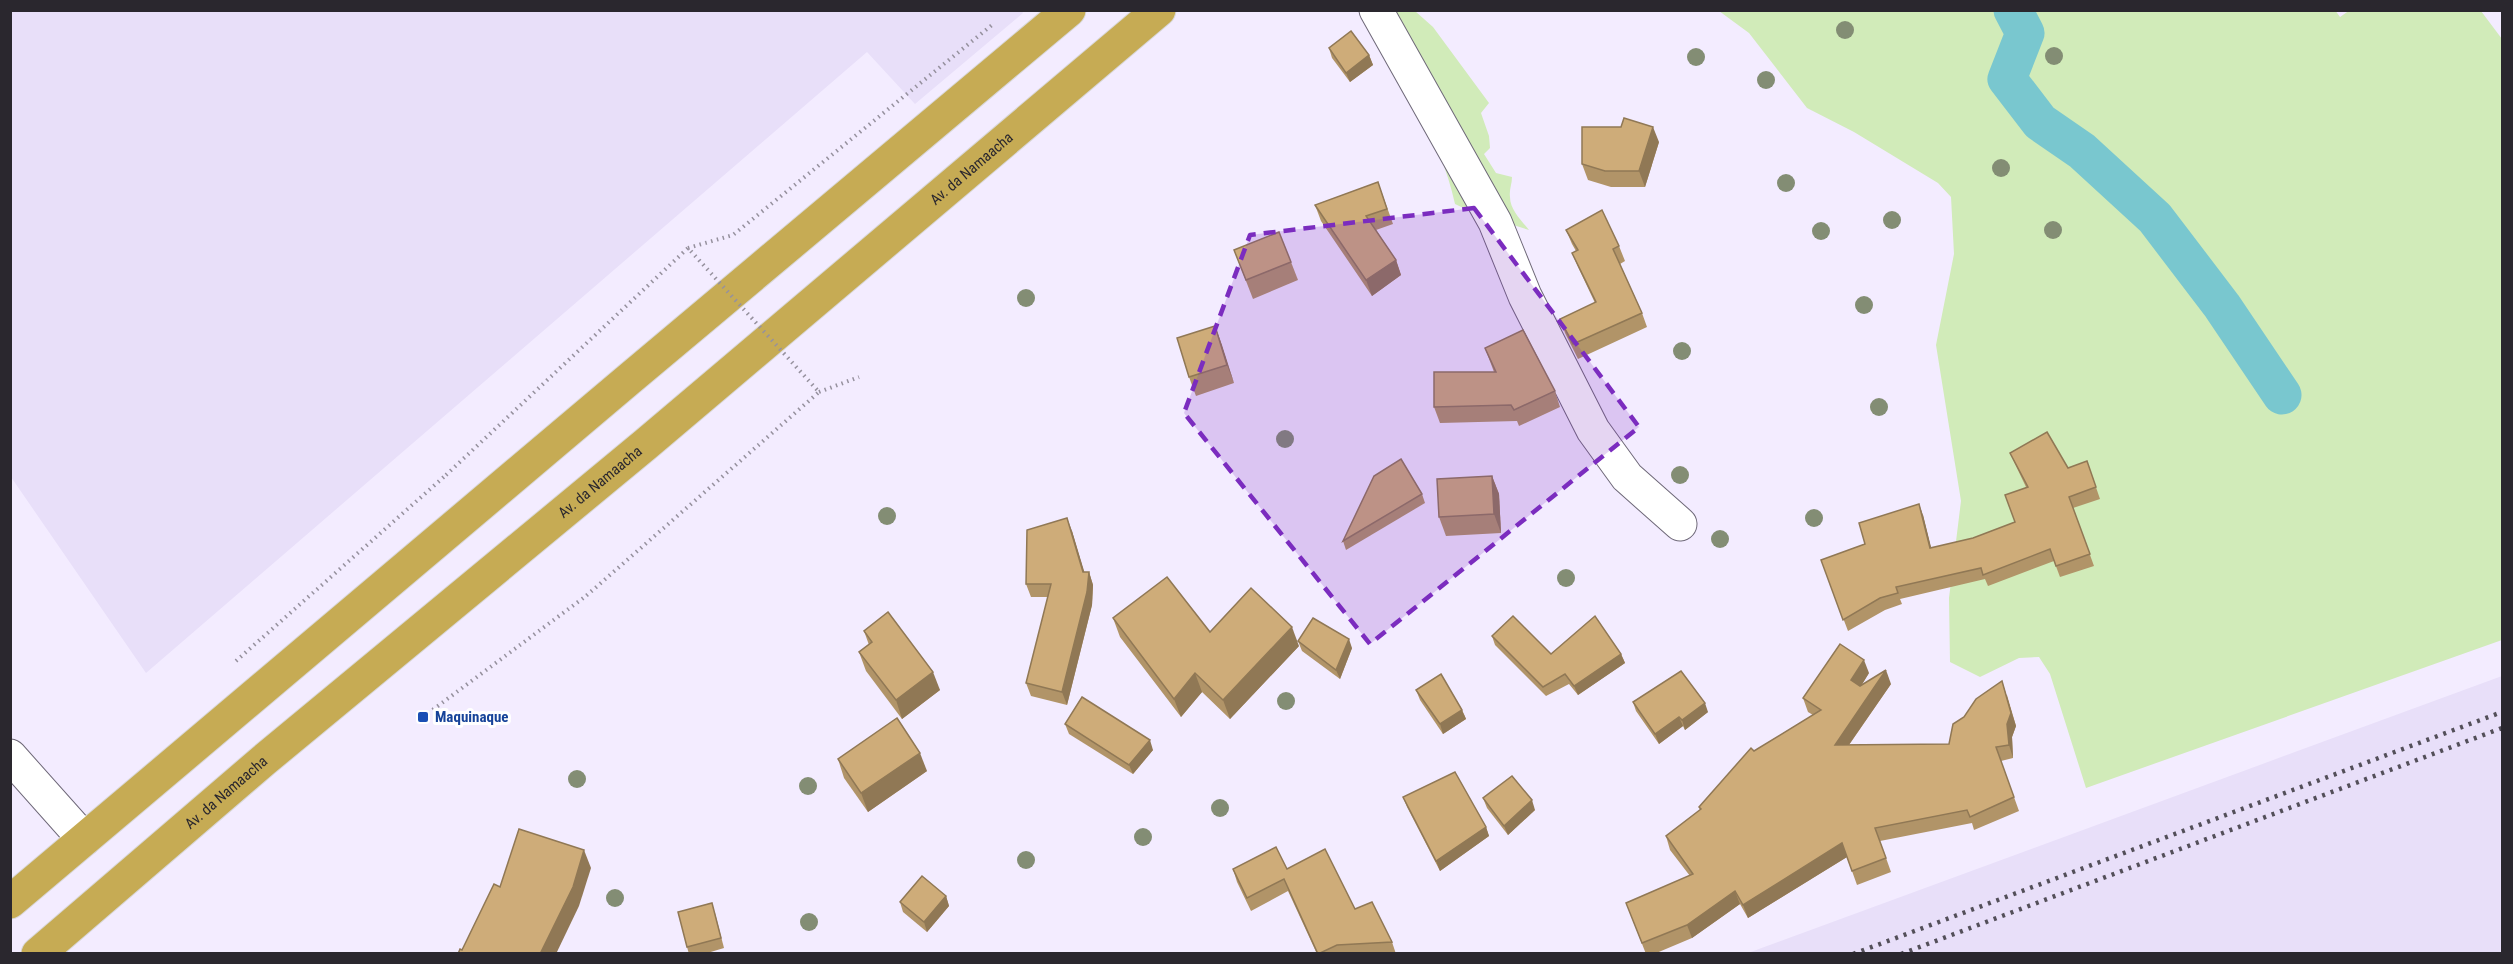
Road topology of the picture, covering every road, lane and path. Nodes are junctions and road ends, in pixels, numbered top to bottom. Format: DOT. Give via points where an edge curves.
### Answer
graph roads {
  1 [pos="1069,10"];
  2 [pos="1159,10"];
  3 [pos="1376,10"];
  4 [pos="1000,18"];
  5 [pos="688,248"];
  6 [pos="859,377"];
  7 [pos="819,393"];
  8 [pos="1680,524"];
  9 [pos="232,664"];
  10 [pos="423,717"];
  11 [pos="10,756"];
  12 [pos="84,839"];
  13 [pos="10,902"];
  14 [pos="38,954"];
  1 -- 12 [label="highway"];
  2 -- 14 [label="highway, Av. da Namaacha"];
  3 -- 8 [label="street" via="1495,222 1561,371 1593,430 1628,477"];
  4 -- 5 [label="path" via="733,235"];
  5 -- 7 [label="path, bridge"];
  5 -- 9 [label="path, bridge" via="446,475"];
  6 -- 7 [label="path"];
  7 -- 10 [label="path, bridge" via="586,596"];
  11 -- 12 [label="street"];
  12 -- 13 [label="highway"];
}
